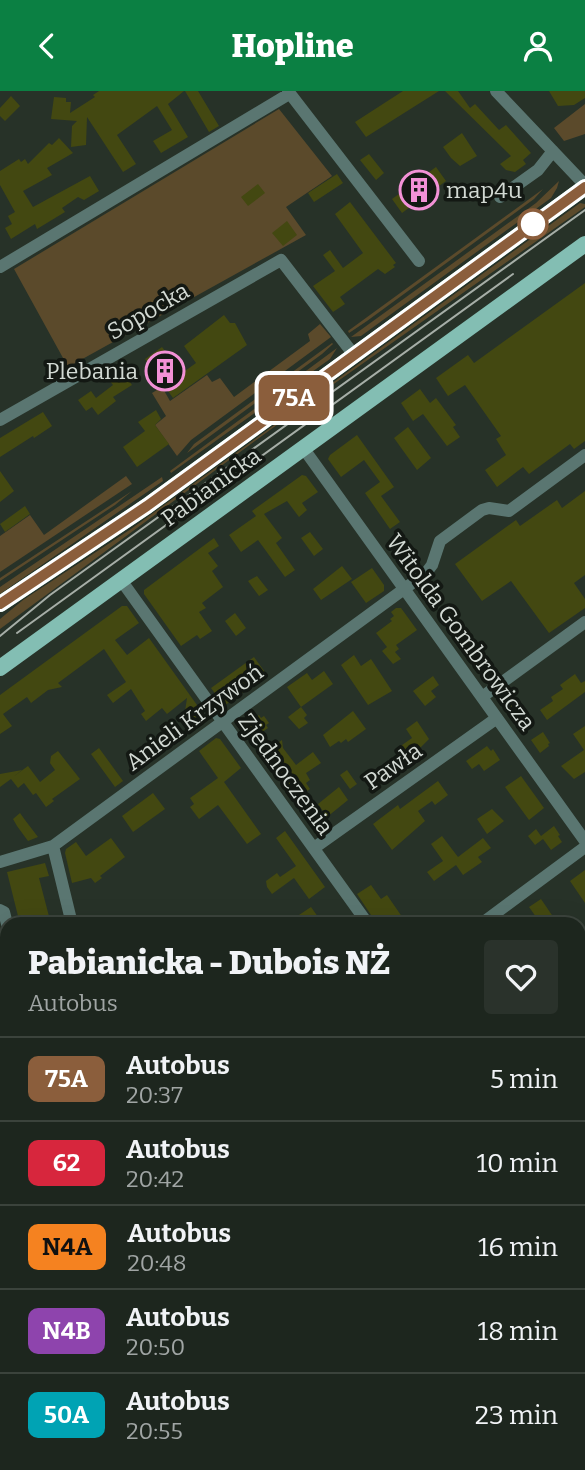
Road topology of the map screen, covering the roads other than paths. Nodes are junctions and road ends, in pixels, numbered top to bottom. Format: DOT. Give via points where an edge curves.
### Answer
graph roads {
  1 [pos="496,91"];
  2 [pos="288,92"];
  3 [pos="553,152"];
  4 [pos="585,186"];
  5 [pos="500,197"];
  6 [pos="585,244"];
  7 [pos="419,261"];
  8 [pos="0,267"];
  9 [pos="354,355"];
  10 [pos="0,421"];
  11 [pos="304,449"];
  12 [pos="585,455"];
  13 [pos="121,580"];
  14 [pos="404,589"];
  15 [pos="0,604"];
  16 [pos="585,622"];
  17 [pos="0,668"];
  18 [pos="482,697"];
  19 [pos="497,718"];
  20 [pos="223,722"];
  21 [pos="581,825"];
  22 [pos="585,841"];
  23 [pos="53,846"];
  24 [pos="314,848"];
  25 [pos="585,848"];
  26 [pos="0,862"];
  27 [pos="70,917"];
  28 [pos="361,917"];
  29 [pos="491,917"];
  1 -- 3 [label="street"];
  2 -- 7 [label="street"];
  2 -- 8 [label="street"];
  3 -- 4 [label="street"];
  3 -- 5 [label="street" via="538,170"];
  4 -- 9 [label="main road, Pabianicka"];
  6 -- 11 [label="main road, Pabianicka"];
  9 -- 10 [label="street, Sopocka" via="281,260"];
  9 -- 15 [label="main road, Pabianicka" via="147,506"];
  11 -- 13 [label="main road, Pabianicka"];
  11 -- 14 [label="street, Witolda Gombrowicza"];
  12 -- 14 [label="street, Anieli Krzywoń" via="509,511 482,510 440,541 432,565"];
  13 -- 17 [label="main road, Pabianicka"];
  13 -- 20 [label="street, Zjednoczenia"];
  14 -- 18 [label="street, Witolda Gombrowicza"];
  14 -- 20 [label="street, Anieli Krzywoń"];
  16 -- 18 [label="street"];
  18 -- 19 [label="street, Witolda Gombrowicza"];
  19 -- 21 [label="street, Witolda Gombrowicza"];
  19 -- 24 [label="street, Pawła"];
  20 -- 23 [label="street, Anieli Krzywoń"];
  20 -- 24 [label="street, Zjednoczenia"];
  21 -- 22 [label="street, Witolda Gombrowicza"];
  23 -- 26 [label="street, Anieli Krzywoń"];
  23 -- 27 [label="street"];
  24 -- 28 [label="street, Zjednoczenia"];
  25 -- 29 [label="street"];
}
